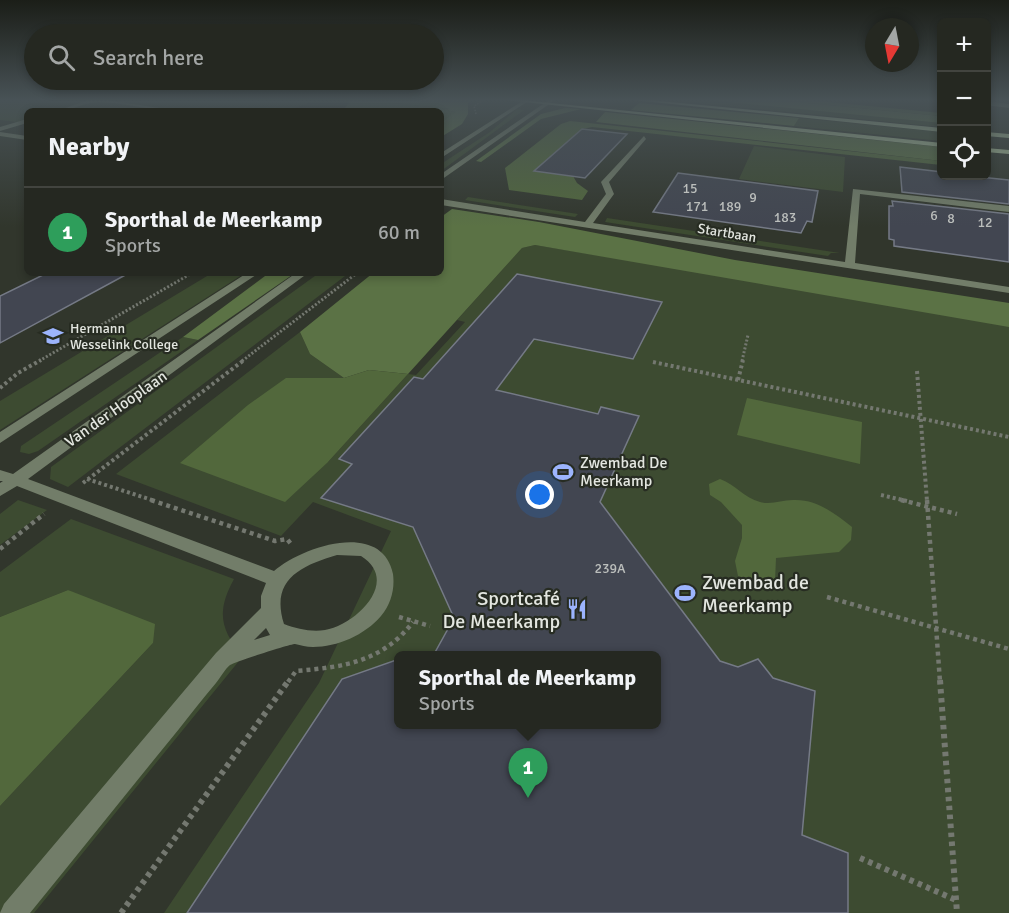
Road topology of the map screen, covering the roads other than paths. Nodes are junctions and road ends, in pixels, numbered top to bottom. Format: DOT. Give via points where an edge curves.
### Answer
graph roads {
  1 [pos="461,143"];
  2 [pos="491,143"];
  3 [pos="640,143"];
  4 [pos="921,143"];
  5 [pos="937,144"];
  6 [pos="991,150"];
  7 [pos="1009,152"];
  8 [pos="444,154"];
  9 [pos="444,176"];
  10 [pos="444,202"];
  11 [pos="1009,209"];
  12 [pos="586,225"];
  13 [pos="850,266"];
  14 [pos="249,276"];
  15 [pos="299,276"];
  16 [pos="1009,290"];
  17 [pos="0,438"];
  18 [pos="7,478"];
  19 [pos="0,490"];
  20 [pos="277,580"];
  21 [pos="271,610"];
  22 [pos="292,636"];
  23 [pos="223,659"];
  24 [pos="12,913"];
  1 -- 8 [label="street"];
  2 -- 9 [label="street"];
  3 -- 12 [label="street" via="604,182 610,194"];
  4 -- 5 [label="main road"];
  6 -- 7 [label="main road"];
  10 -- 12 [label="street, Startbaan"];
  11 -- 13 [label="street" via="856,191"];
  12 -- 13 [label="street, Startbaan"];
  13 -- 16 [label="street, Startbaan"];
  14 -- 17 [label="street"];
  15 -- 18 [label="street, Van der Hooplaan"];
  18 -- 19 [label="street, Van der Hooplaan"];
  18 -- 20 [label="street"];
  20 -- 21 [label="street" via="270,597"];
  20 -- 22 [label="street" via="301,560 337,549 368,552 381,564 385,577 385,589 375,610 354,628 312,639"];
  21 -- 22 [label="street" via="276,629"];
  21 -- 23 [label="street"];
  22 -- 23 [label="street"];
  23 -- 24 [label="street"];
}
